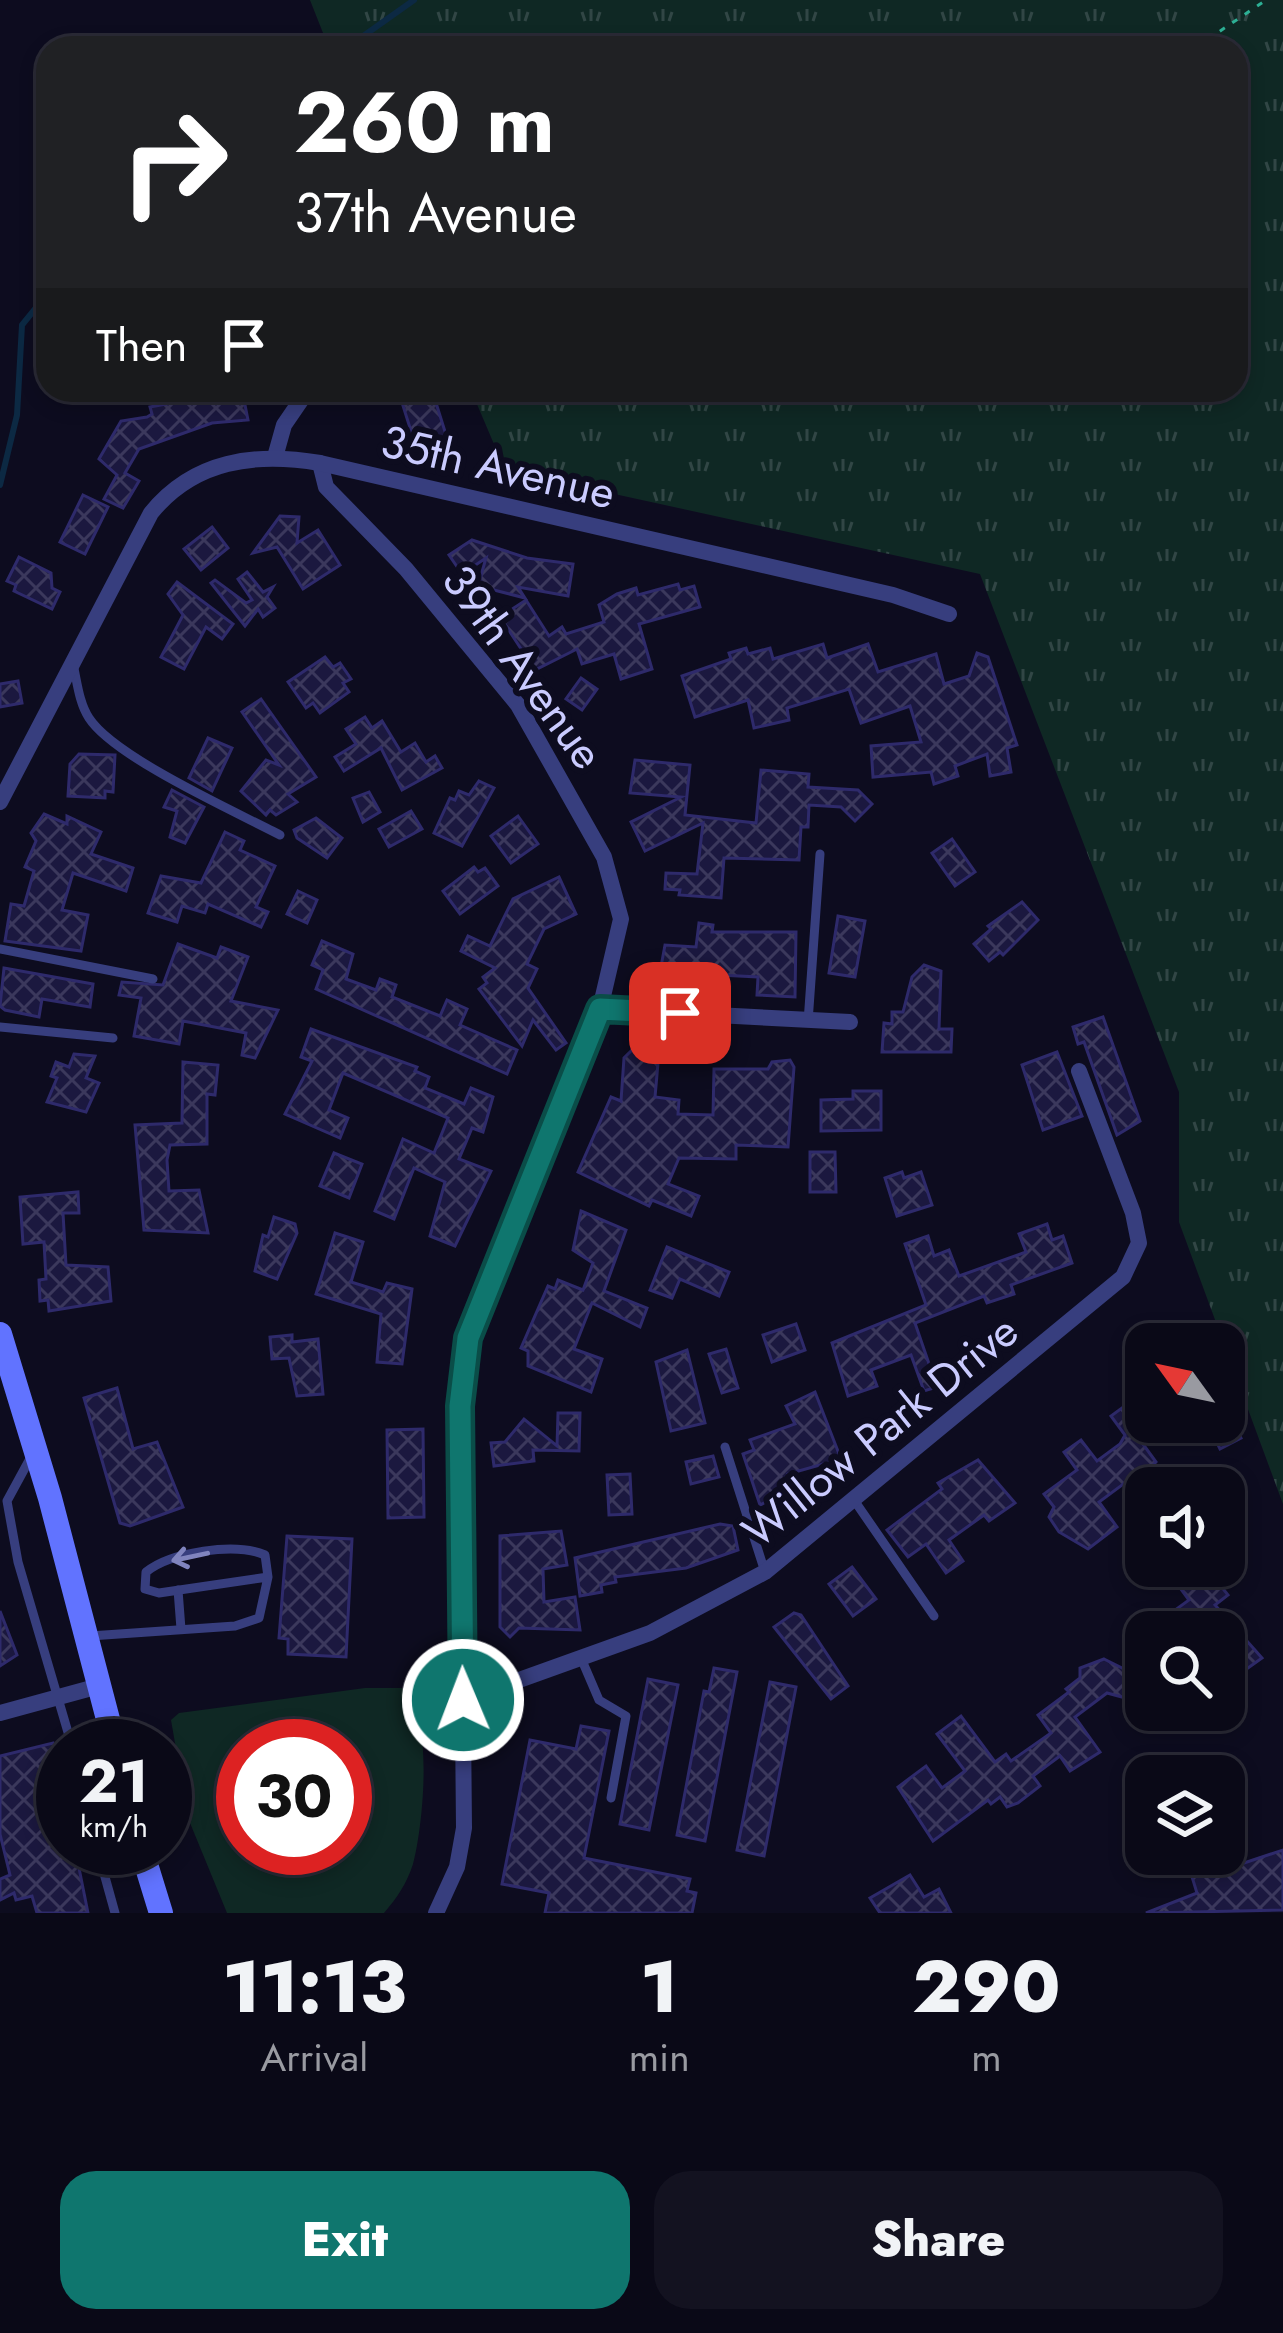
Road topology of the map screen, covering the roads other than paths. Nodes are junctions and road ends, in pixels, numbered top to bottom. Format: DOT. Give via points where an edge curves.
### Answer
graph roads {
  1 [pos="300,402"];
  2 [pos="275,457"];
  3 [pos="320,463"];
  4 [pos="949,614"];
  5 [pos="73,664"];
  6 [pos="0,802"];
  7 [pos="280,835"];
  8 [pos="820,854"];
  9 [pos="0,949"];
  10 [pos="153,979"];
  11 [pos="600,1009"];
  12 [pos="808,1022"];
  13 [pos="850,1022"];
  14 [pos="0,1027"];
  15 [pos="113,1038"];
  16 [pos="1079,1071"];
  17 [pos="0,1334"];
  18 [pos="725,1447"];
  19 [pos="35,1451"];
  20 [pos="854,1500"];
  21 [pos="765,1572"];
  22 [pos="268,1577"];
  23 [pos="178,1590"];
  24 [pos="934,1616"];
  25 [pos="181,1629"];
  26 [pos="88,1636"];
  27 [pos="581,1658"];
  28 [pos="99,1686"];
  29 [pos="57,1697"];
  30 [pos="463,1700"];
  31 [pos="0,1713"];
  32 [pos="64,1719"];
  33 [pos="108,1719"];
  34 [pos="611,1798"];
  35 [pos="104,1875"];
  36 [pos="149,1875"];
  37 [pos="115,1913"];
  38 [pos="160,1913"];
  39 [pos="436,1913"];
  1 -- 2 [label="street"];
  2 -- 3 [label="street, 35th Avenue"];
  2 -- 5 [label="street, 35th Avenue" via="207,469 165,496 139,530"];
  3 -- 4 [label="street, 35th Avenue"];
  3 -- 11 [label="street, 39th Avenue" via="326,487 475,649 578,805 621,919"];
  5 -- 6 [label="street, 35th Avenue"];
  5 -- 7 [label="lane" via="84,709 100,730"];
  8 -- 12 [label="lane"];
  9 -- 10 [label="lane"];
  11 -- 12 [label="street"];
  11 -- 30 [label="street, 39th Avenue" via="468,1338 460,1406"];
  12 -- 13 [label="street"];
  14 -- 15 [label="lane"];
  16 -- 20 [label="street, Willow Park Drive" via="1133,1213 1135,1261 1094,1304"];
  17 -- 19 [label="street"];
  18 -- 21 [label="lane"];
  19 -- 26 [label="street"];
  19 -- 29 [label="lane" via="7,1501"];
  20 -- 21 [label="street, Willow Park Drive"];
  20 -- 24 [label="lane"];
  21 -- 27 [label="street, Willow Park Drive" via="650,1633"];
  22 -- 23 [label="lane"];
  22 -- 23 [label="lane, one-way" via="266,1555 247,1549 196,1554 143,1577 151,1592"];
  22 -- 25 [label="lane" via="259,1618"];
  23 -- 25 [label="lane"];
  25 -- 26 [label="lane"];
  26 -- 28 [label="street"];
  27 -- 30 [label="street, Willow Park Drive"];
  27 -- 34 [label="lane" via="599,1700 626,1716"];
  28 -- 29 [label="street"];
  28 -- 33 [label="street"];
  29 -- 31 [label="street"];
  29 -- 32 [label="lane"];
  30 -- 39 [label="street, 39th Avenue" via="464,1828"];
  35 -- 37 [label="lane"];
  36 -- 38 [label="street"];
}
